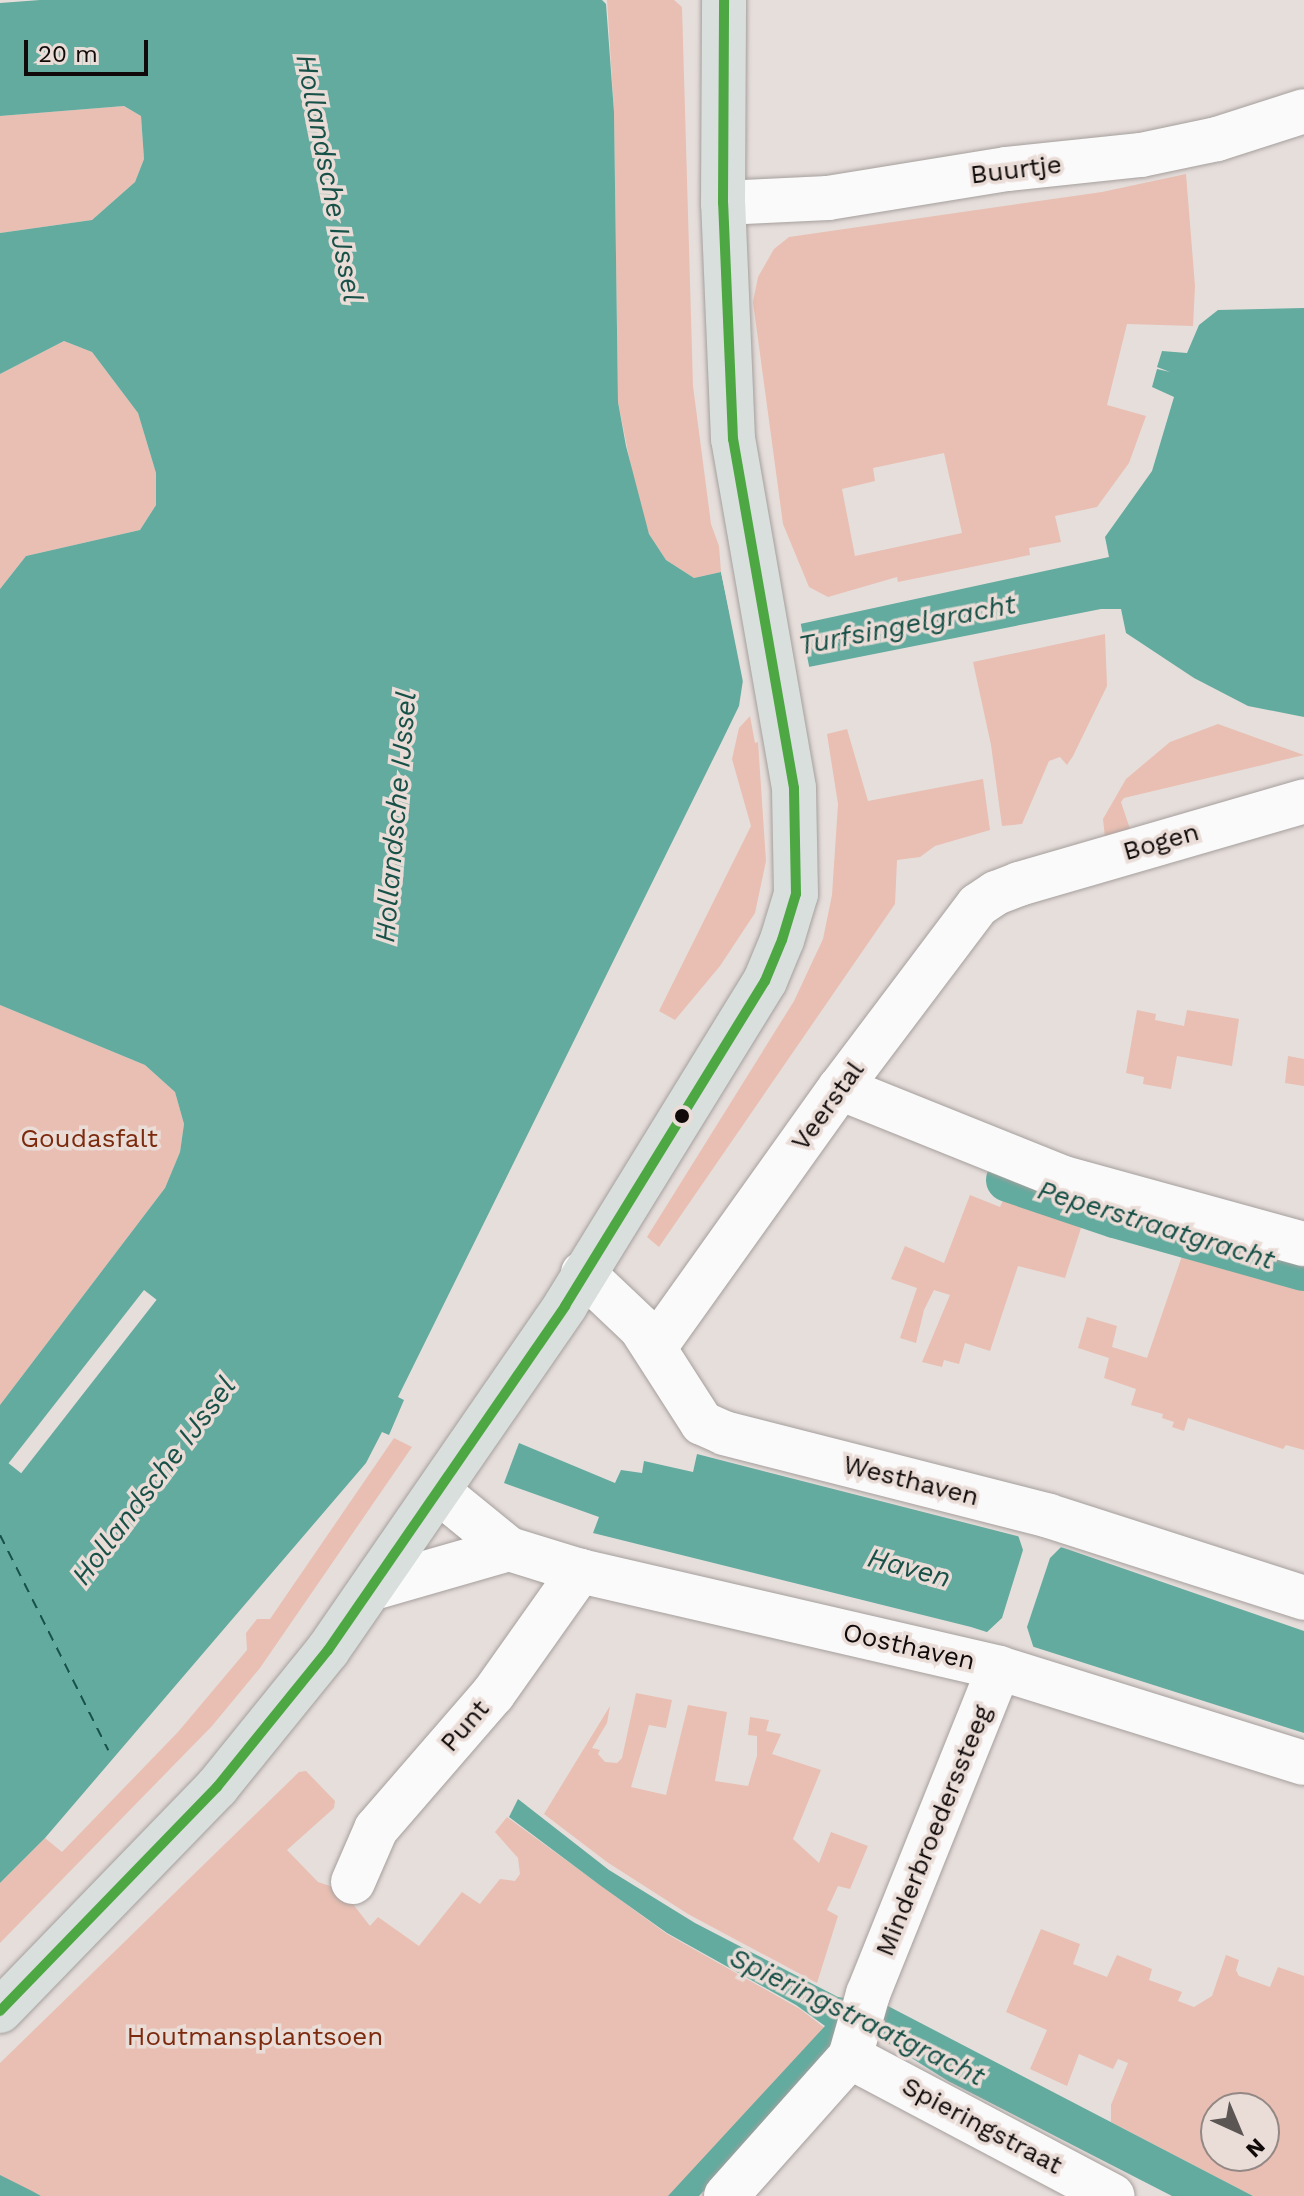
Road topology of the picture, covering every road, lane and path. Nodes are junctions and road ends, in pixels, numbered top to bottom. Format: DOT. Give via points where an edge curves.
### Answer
graph roads {
  1 [pos="724,0"];
  2 [pos="1304,111"];
  3 [pos="723,203"];
  4 [pos="1304,801"];
  5 [pos="1019,884"];
  6 [pos="840,1088"];
  7 [pos="1304,1244"];
  8 [pos="583,1273"];
  9 [pos="655,1347"];
  10 [pos="439,1492"];
  11 [pos="509,1549"];
  12 [pos="580,1571"];
  13 [pos="373,1588"];
  14 [pos="1304,1598"];
  15 [pos="999,1668"];
  16 [pos="1304,1763"];
  17 [pos="353,1882"];
  18 [pos="0,2011"];
  19 [pos="852,2047"];
  20 [pos="1086,2190"];
  21 [pos="726,2196"];
  1 -- 3 [label="main road"];
  2 -- 3 [label="street, Buurtje" via="1217,139 1141,155 1007,169 828,198"];
  3 -- 8 [label="main road" via="733,439 788,737 796,894 765,981"];
  4 -- 5 [label="street, Bogen"];
  5 -- 6 [label="street, Veerstal" via="978,905"];
  6 -- 7 [label="street" via="1064,1178"];
  6 -- 9 [label="street, Veerstal"];
  8 -- 9 [label="street, Westhaven"];
  8 -- 10 [label="main road"];
  9 -- 14 [label="street, Westhaven" via="687,1405 702,1423 724,1433 1049,1516"];
  10 -- 11 [label="street, Oosthaven"];
  10 -- 13 [label="main road"];
  11 -- 12 [label="street, Oosthaven"];
  11 -- 13 [label="street"];
  12 -- 15 [label="street, Oosthaven"];
  12 -- 17 [label="street, Punt" via="493,1694 376,1829"];
  13 -- 18 [label="main road" via="268,1729 217,1787"];
  15 -- 16 [label="street, Oosthaven"];
  15 -- 19 [label="street, Minderbroederssteeg" via="868,1994"];
  19 -- 20 [label="street, Spieringstraat"];
  19 -- 21 [label="street"];
}
